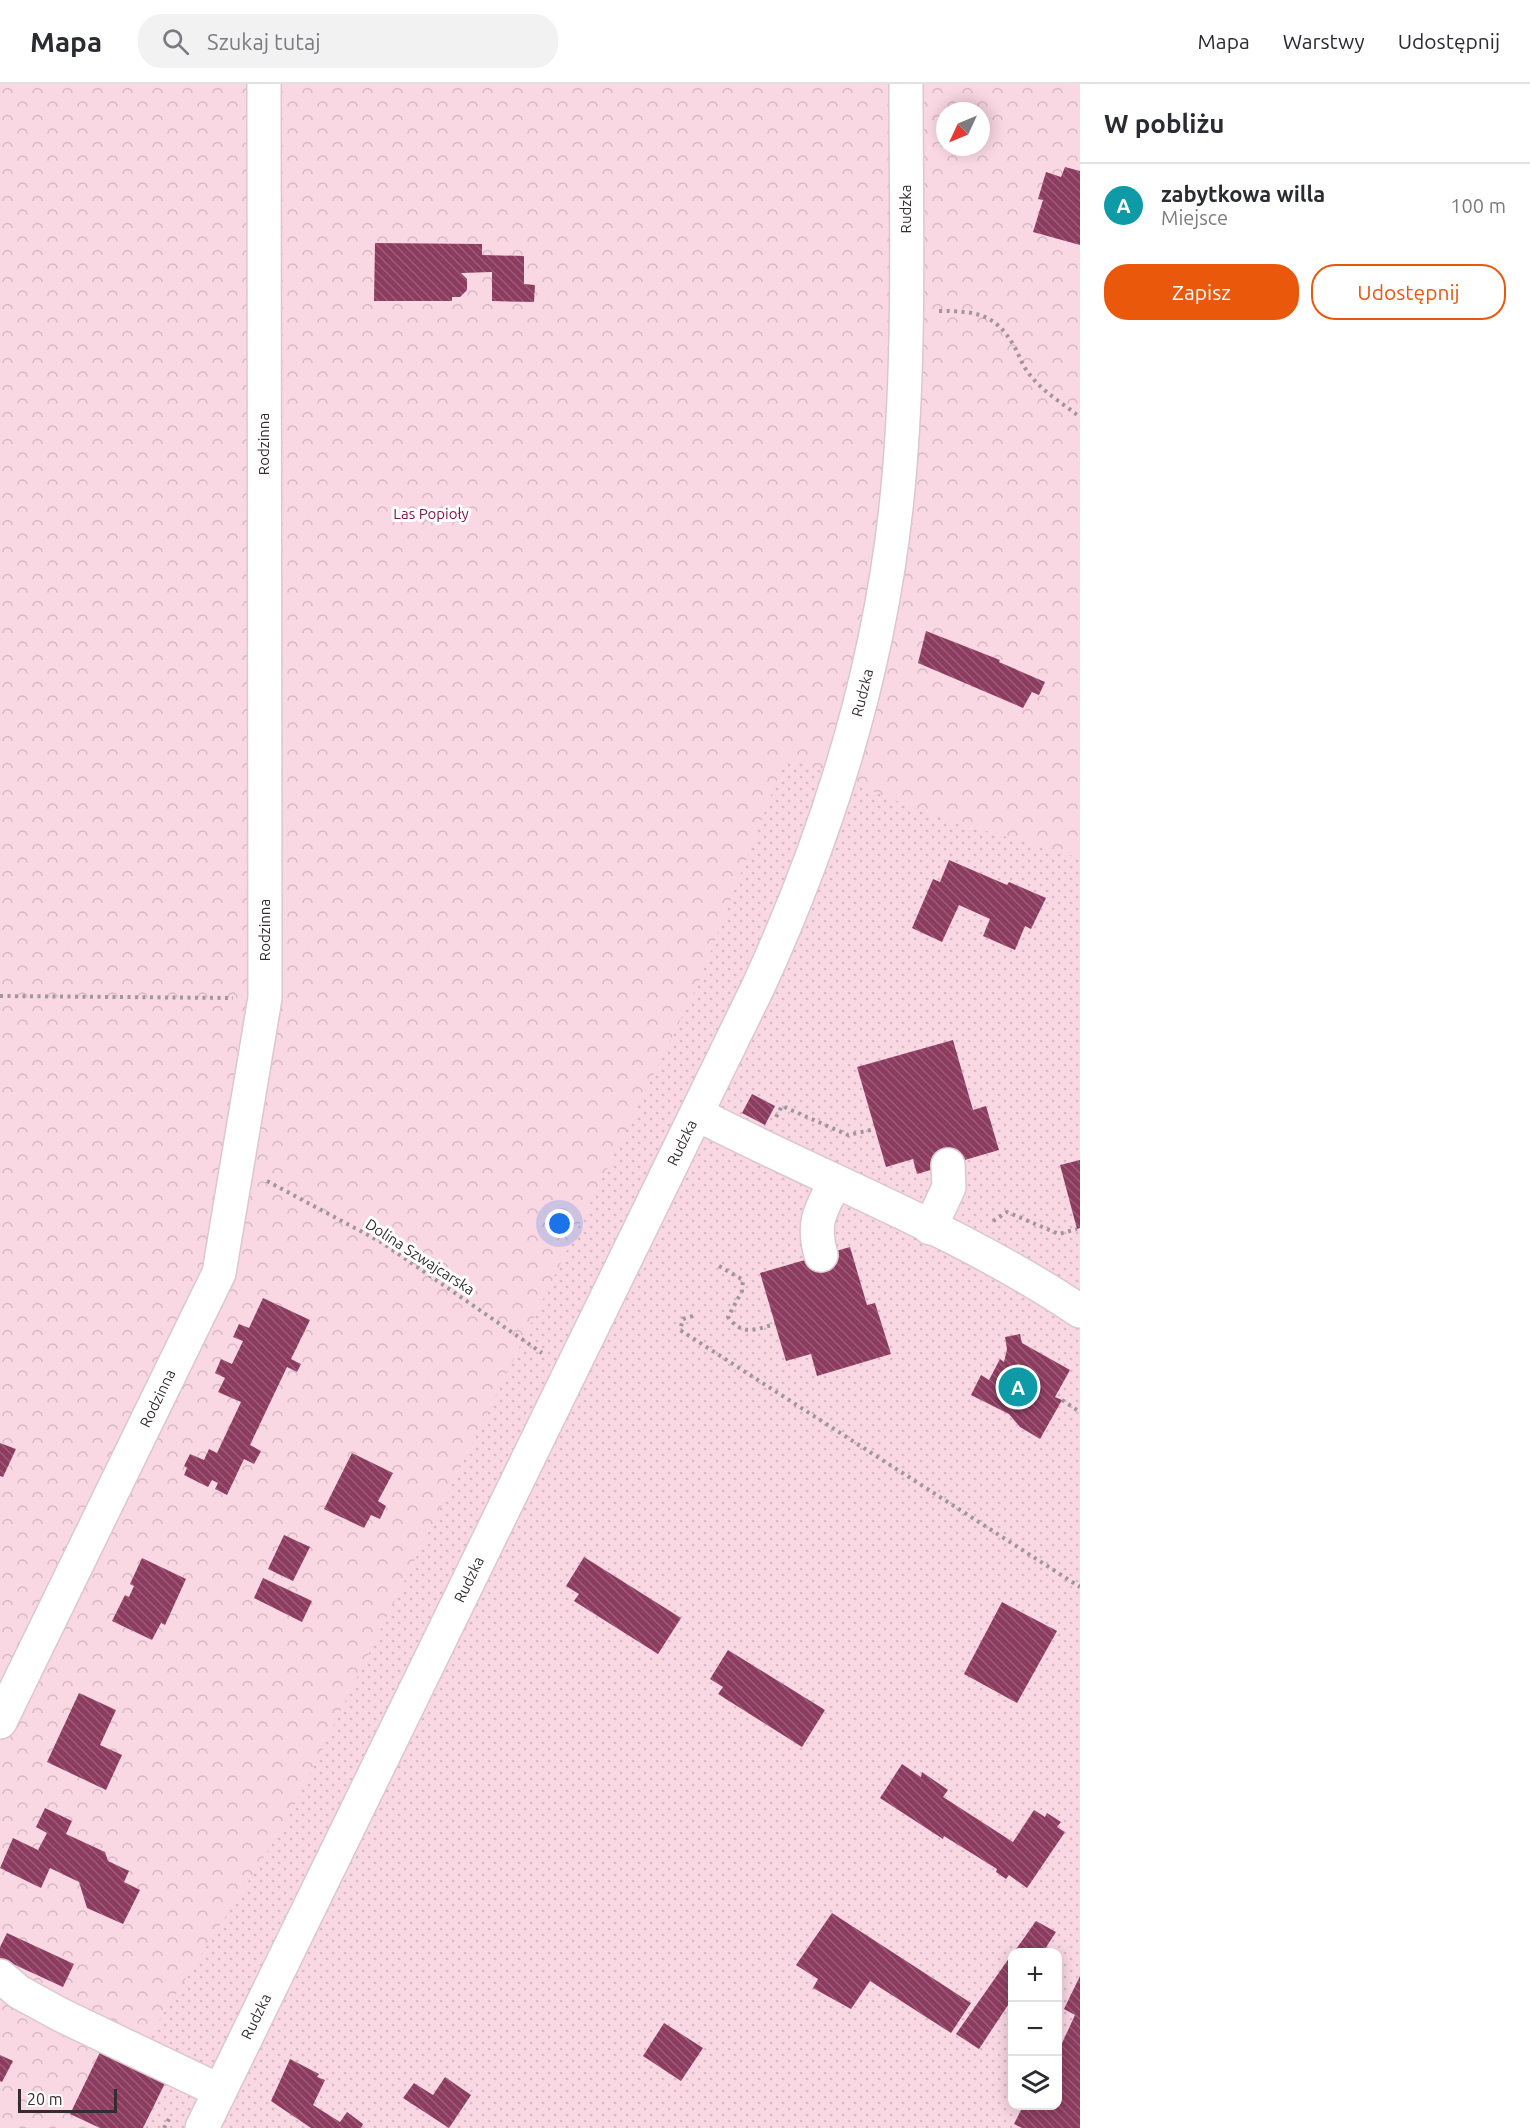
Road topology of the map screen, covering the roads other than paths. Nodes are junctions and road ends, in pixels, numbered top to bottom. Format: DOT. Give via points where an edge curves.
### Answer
graph roads {
  1 [pos="264,84"];
  2 [pos="906,84"];
  3 [pos="696,1114"];
  4 [pos="948,1165"];
  5 [pos="835,1182"];
  6 [pos="930,1228"];
  7 [pos="821,1256"];
  8 [pos="1080,1311"];
  9 [pos="0,1722"];
  10 [pos="0,1976"];
  11 [pos="220,2091"];
  12 [pos="202,2128"];
  1 -- 9 [label="street, Rodzinna" via="265,998 219,1273"];
  2 -- 3 [label="street, Rudzka" via="904,411 883,600 855,724 799,895"];
  3 -- 5 [label="street"];
  3 -- 11 [label="street, Rudzka"];
  4 -- 6 [label="street" via="949,1187"];
  5 -- 6 [label="street"];
  5 -- 7 [label="street" via="817,1216 816,1237"];
  6 -- 8 [label="street" via="1035,1281"];
  10 -- 11 [label="street" via="19,1992 61,2015"];
  11 -- 12 [label="street, Rudzka"];
}
